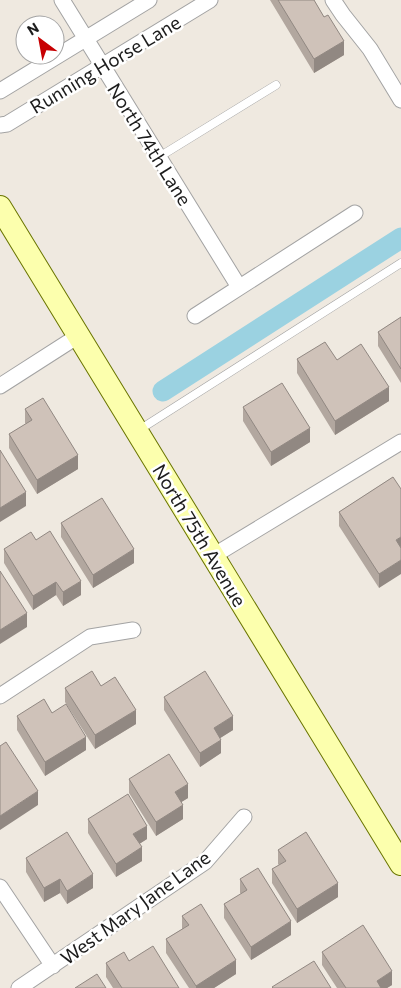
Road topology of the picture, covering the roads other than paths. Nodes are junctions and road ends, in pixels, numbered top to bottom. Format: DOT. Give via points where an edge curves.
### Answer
graph roads {
  1 [pos="62,0"];
  2 [pos="149,0"];
  3 [pos="210,0"];
  4 [pos="333,0"];
  5 [pos="86,39"];
  6 [pos="102,65"];
  7 [pos="276,84"];
  8 [pos="0,91"];
  9 [pos="401,100"];
  10 [pos="0,126"];
  11 [pos="159,157"];
  12 [pos="0,207"];
  13 [pos="354,213"];
  14 [pos="401,263"];
  15 [pos="239,287"];
  16 [pos="195,316"];
  17 [pos="78,336"];
  18 [pos="0,386"];
  19 [pos="137,431"];
  20 [pos="401,442"];
  21 [pos="213,556"];
  22 [pos="133,630"];
  23 [pos="0,696"];
  24 [pos="244,817"];
  25 [pos="401,864"];
  26 [pos="0,887"];
  27 [pos="53,966"];
  28 [pos="19,988"];
  1 -- 5 [label="street, North 74th Lane"];
  2 -- 5 [label="street, Running Horse Lane"];
  3 -- 6 [label="street, Running Horse Lane"];
  4 -- 9 [label="street" via="370,49"];
  5 -- 6 [label="street, North 74th Lane"];
  5 -- 8 [label="street, Running Horse Lane"];
  6 -- 10 [label="street, Running Horse Lane"];
  6 -- 11 [label="street, North 74th Lane"];
  7 -- 11 [label="lane"];
  11 -- 15 [label="street, North 74th Lane"];
  12 -- 17 [label="main road, North 75th Avenue"];
  13 -- 15 [label="street"];
  14 -- 19 [label="lane"];
  15 -- 16 [label="street"];
  17 -- 18 [label="street"];
  17 -- 19 [label="main road, North 75th Avenue"];
  19 -- 21 [label="main road, North 75th Avenue"];
  20 -- 21 [label="street"];
  21 -- 25 [label="main road, North 75th Avenue"];
  22 -- 23 [label="street" via="90,637"];
  24 -- 27 [label="street, West Mary Jane Lane" via="205,862"];
  26 -- 27 [label="street"];
  27 -- 28 [label="street, West Mary Jane Lane"];
}
